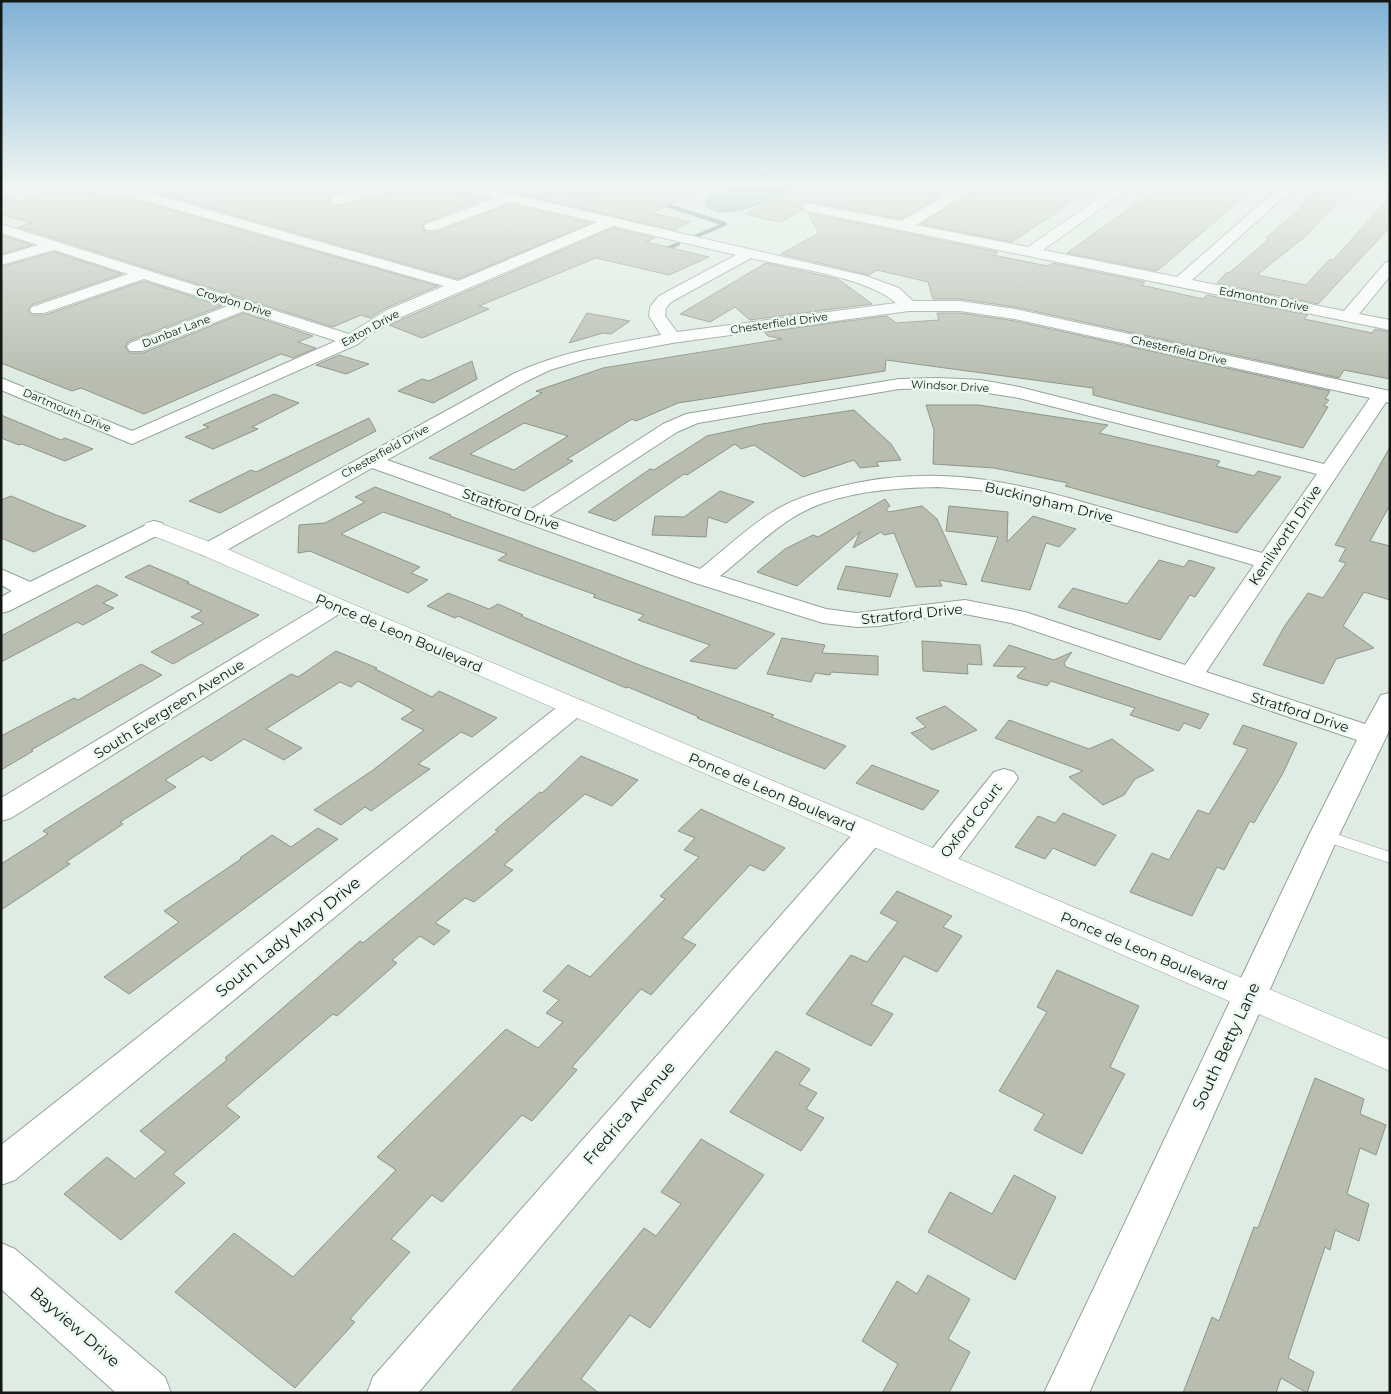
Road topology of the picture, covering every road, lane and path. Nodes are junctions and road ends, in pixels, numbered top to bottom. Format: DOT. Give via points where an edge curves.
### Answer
graph roads {
  1 [pos="40,249"];
  2 [pos="65,249"];
  3 [pos="330,249"];
  4 [pos="547,249"];
  5 [pos="727,249"];
  6 [pos="1016,249"];
  7 [pos="1035,249"];
  8 [pos="1218,249"];
  9 [pos="1031,252"];
  10 [pos="748,254"];
  11 [pos="1,261"];
  12 [pos="1390,266"];
  13 [pos="142,274"];
  14 [pos="1181,282"];
  15 [pos="460,286"];
  16 [pos="244,305"];
  17 [pos="909,306"];
  18 [pos="38,310"];
  19 [pos="1348,316"];
  20 [pos="1390,325"];
  21 [pos="672,338"];
  22 [pos="352,340"];
  23 [pos="136,347"];
  24 [pos="1,383"];
  25 [pos="1385,396"];
  26 [pos="132,438"];
  27 [pos="370,460"];
  28 [pos="1329,471"];
  29 [pos="533,516"];
  30 [pos="154,528"];
  31 [pos="210,550"];
  32 [pos="1267,562"];
  33 [pos="1,576"];
  34 [pos="703,578"];
  35 [pos="30,591"];
  36 [pos="1,606"];
  37 [pos="336,606"];
  38 [pos="1190,676"];
  39 [pos="1390,701"];
  40 [pos="574,707"];
  41 [pos="1371,736"];
  42 [pos="1004,778"];
  43 [pos="1,811"];
  44 [pos="870,834"];
  45 [pos="1324,835"];
  46 [pos="1390,858"];
  47 [pos="939,862"];
  48 [pos="1249,996"];
  49 [pos="1390,1056"];
  50 [pos="1,1168"];
  51 [pos="1,1262"];
  52 [pos="149,1393"];
  53 [pos="388,1393"];
  54 [pos="1066,1393"];
  1 -- 11 [label="street"];
  2 -- 13 [label="street, Croydon Drive"];
  3 -- 15 [label="street"];
  4 -- 15 [label="street, Eaton Drive"];
  5 -- 10 [label="street"];
  6 -- 9 [label="street, Edmonton Drive"];
  7 -- 9 [label="street"];
  8 -- 14 [label="street"];
  9 -- 14 [label="street, Edmonton Drive"];
  10 -- 17 [label="street" via="879,284 893,291"];
  10 -- 21 [label="street" via="666,299 658,307 657,316"];
  12 -- 19 [label="street"];
  13 -- 16 [label="street, Croydon Drive"];
  13 -- 18 [label="street"];
  14 -- 19 [label="street, Edmonton Drive"];
  15 -- 22 [label="street, Eaton Drive" via="393,314"];
  16 -- 22 [label="street, Croydon Drive"];
  16 -- 23 [label="street, Dunbar Lane"];
  17 -- 21 [label="street, Chesterfield Drive"];
  17 -- 25 [label="street, Chesterfield Drive" via="960,306 1015,314"];
  19 -- 20 [label="street, Edmonton Drive"];
  21 -- 27 [label="street, Chesterfield Drive" via="603,350 544,366"];
  22 -- 26 [label="street, Eaton Drive"];
  24 -- 26 [label="street, Dartmouth Drive"];
  25 -- 28 [label="street, Kenilworth Drive"];
  27 -- 29 [label="street, Stratford Drive"];
  27 -- 31 [label="street, Chesterfield Drive"];
  28 -- 29 [label="street, Windsor Drive" via="1010,391 939,383 899,384 693,418 670,428"];
  28 -- 32 [label="street, Kenilworth Drive"];
  29 -- 34 [label="street, Stratford Drive"];
  30 -- 31 [label="street, Ponce de Leon Boulevard"];
  30 -- 35 [label="street"];
  31 -- 37 [label="street, Ponce de Leon Boulevard"];
  32 -- 34 [label="street, Buckingham Drive" via="1035,495 987,485 929,481 840,492 794,508"];
  32 -- 38 [label="street, Kenilworth Drive"];
  33 -- 35 [label="street"];
  34 -- 38 [label="street, Stratford Drive" via="839,619 879,619 965,607 1016,617"];
  35 -- 36 [label="street"];
  37 -- 40 [label="street, Ponce de Leon Boulevard"];
  37 -- 43 [label="street, South Evergreen Avenue"];
  38 -- 41 [label="street, Stratford Drive"];
  39 -- 41 [label="street, South Betty Lane"];
  40 -- 44 [label="street, Ponce de Leon Boulevard"];
  40 -- 50 [label="street, South Lady Mary Drive"];
  41 -- 45 [label="street, South Betty Lane"];
  42 -- 47 [label="street, Oxford Court"];
  44 -- 47 [label="street, Ponce de Leon Boulevard"];
  44 -- 53 [label="street, Fredrica Avenue"];
  45 -- 46 [label="lane"];
  45 -- 48 [label="street, South Betty Lane"];
  47 -- 48 [label="street, Ponce de Leon Boulevard"];
  48 -- 49 [label="street, Ponce de Leon Boulevard"];
  48 -- 54 [label="street, South Betty Lane"];
  51 -- 52 [label="street, Bayview Drive"];
}
